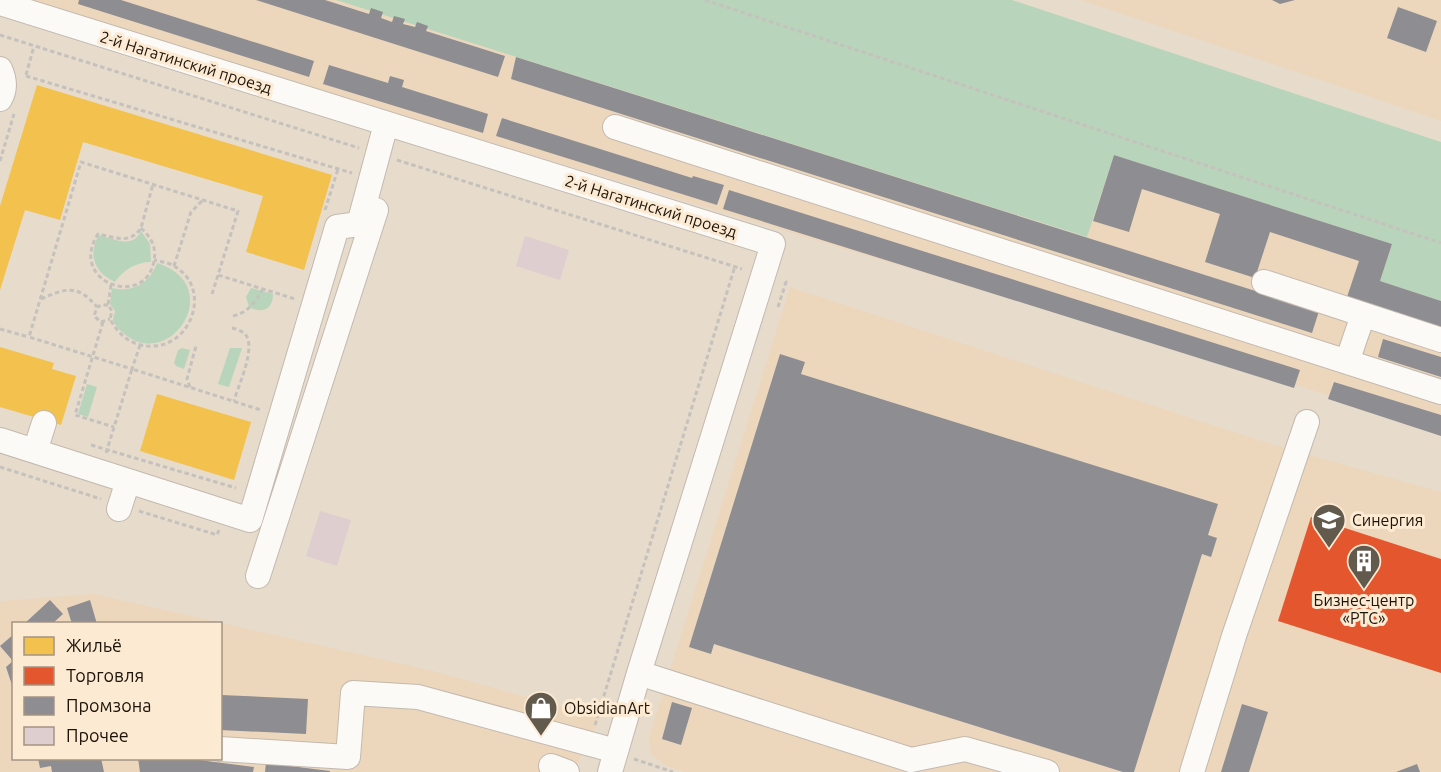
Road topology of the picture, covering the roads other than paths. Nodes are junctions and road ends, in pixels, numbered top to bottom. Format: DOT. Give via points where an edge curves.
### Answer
graph roads {
  1 [pos="0,3"];
  2 [pos="0,69"];
  3 [pos="8,104"];
  4 [pos="394,127"];
  5 [pos="615,127"];
  6 [pos="385,156"];
  7 [pos="1264,282"];
  8 [pos="1363,315"];
  9 [pos="1441,340"];
  10 [pos="1347,362"];
  11 [pos="1441,392"];
  12 [pos="1307,422"];
  13 [pos="44,423"];
  14 [pos="0,440"];
  15 [pos="34,452"];
  16 [pos="128,481"];
  17 [pos="119,509"];
  18 [pos="258,576"];
  19 [pos="639,673"];
  20 [pos="222,750"];
  21 [pos="616,765"];
  22 [pos="1047,772"];
  23 [pos="1192,772"];
  1 -- 4 [label="street, 2-й Нагатинский проезд"];
  2 -- 3 [label="street"];
  4 -- 6 [label="street"];
  4 -- 19 [label="street, 2-й Нагатинский проезд" via="774,244"];
  5 -- 10 [label="street"];
  6 -- 16 [label="street" via="372,179 360,224 337,227 250,520"];
  6 -- 18 [label="street"];
  7 -- 8 [label="street"];
  8 -- 9 [label="street"];
  8 -- 10 [label="street"];
  10 -- 11 [label="street"];
  12 -- 23 [label="street"];
  13 -- 15 [label="street"];
  14 -- 15 [label="street"];
  15 -- 16 [label="street" via="104,461"];
  16 -- 17 [label="street"];
  19 -- 21 [label="street, 2-й Нагатинский проезд"];
  19 -- 22 [label="street" via="911,760 964,749"];
  20 -- 21 [label="street" via="348,757 353,693 418,697 589,745"];
}
